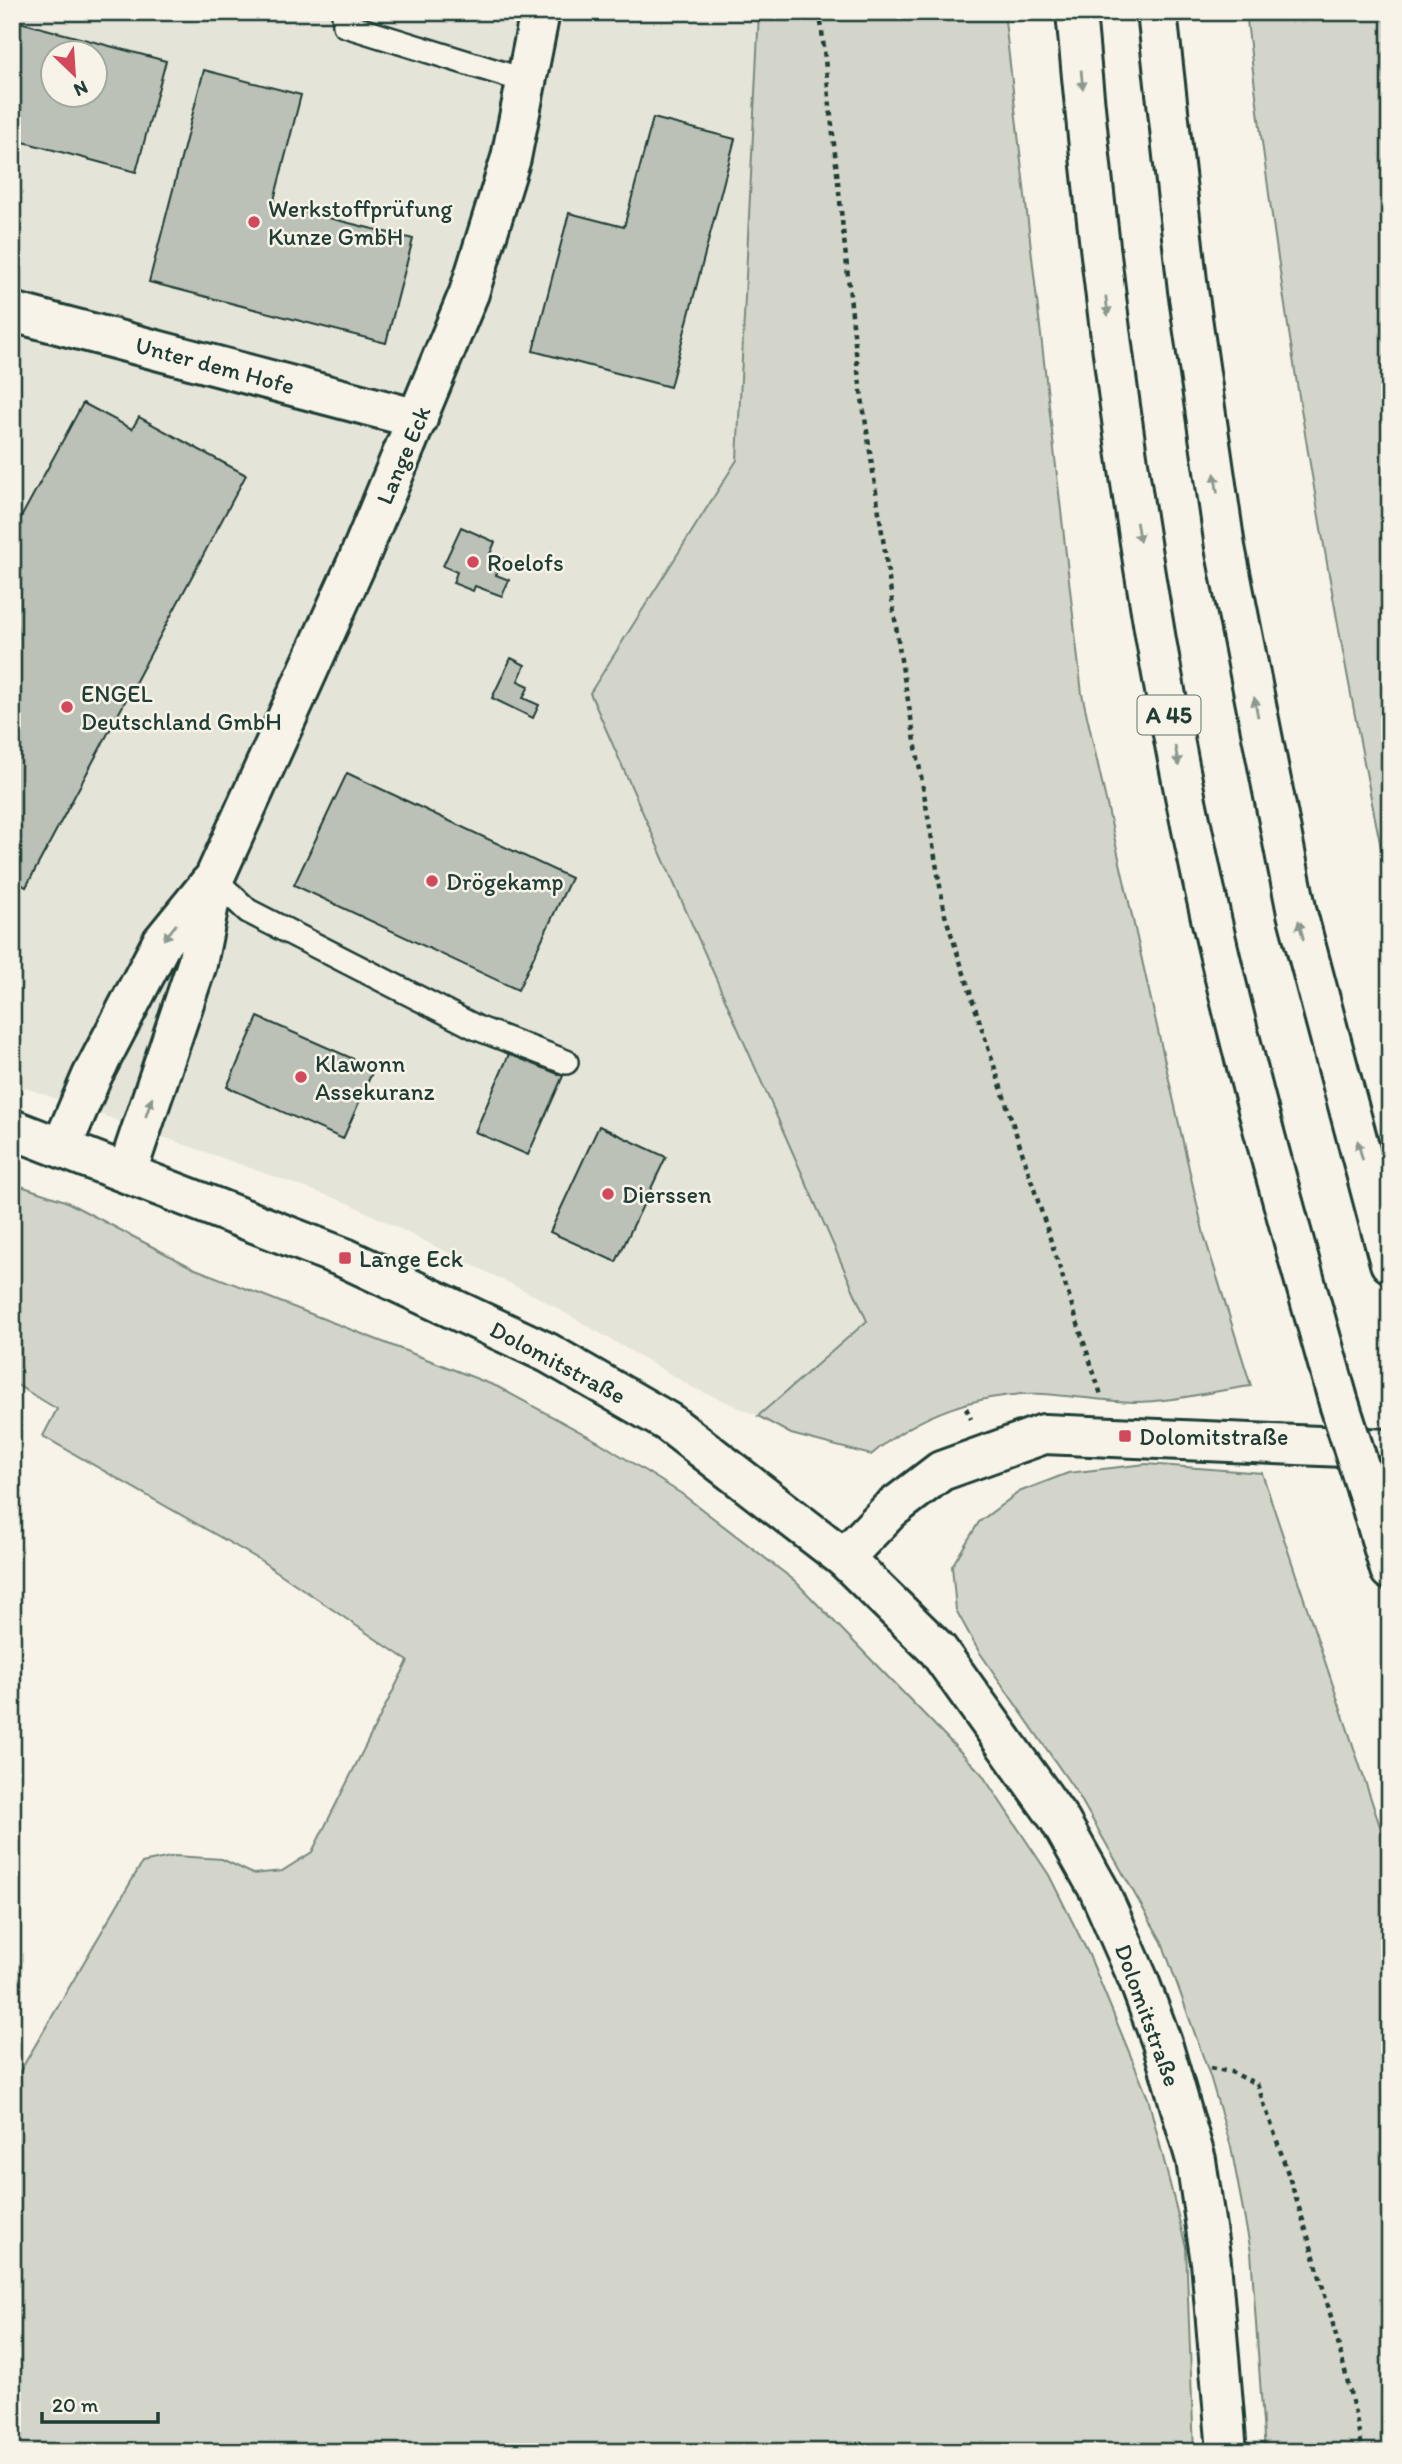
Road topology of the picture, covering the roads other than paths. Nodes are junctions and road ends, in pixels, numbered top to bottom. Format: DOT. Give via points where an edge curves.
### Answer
graph roads {
  1 [pos="344,12"];
  2 [pos="540,12"];
  3 [pos="1076,12"];
  4 [pos="1157,12"];
  5 [pos="526,81"];
  6 [pos="12,312"];
  7 [pos="418,419"];
  8 [pos="214,879"];
  9 [pos="566,1062"];
  10 [pos="12,1129"];
  11 [pos="62,1146"];
  12 [pos="127,1172"];
  13 [pos="1390,1263"];
  14 [pos="1390,1449"];
  15 [pos="844,1558"];
  16 [pos="1390,1570"];
  17 [pos="1227,2452"];
  1 -- 5 [label="lane" via="345,24"];
  2 -- 5 [label="main road, Lange Eck"];
  3 -- 16 [label="main road, A 45, one-way, bridge" via="1091,181 1124,448 1195,847 1256,1102"];
  13 -- 4 [label="main road, one-way" via="1297,913 1225,547 1188,290"];
  5 -- 7 [label="main road, Lange Eck" via="511,158 469,293"];
  6 -- 7 [label="main road, Unter dem Hofe"];
  7 -- 8 [label="main road, Lange Eck"];
  8 -- 9 [label="lane" via="248,911 477,1028"];
  8 -- 11 [label="main road, Lange Eck, one-way" via="162,942 92,1076"];
  12 -- 8 [label="main road, Lange Eck, one-way" via="197,964"];
  10 -- 11 [label="main road, Dolomitstraße"];
  11 -- 12 [label="main road, Dolomitstraße"];
  12 -- 15 [label="main road, Dolomitstraße" via="345,1258 548,1353 668,1422"];
  14 -- 15 [label="main road" via="1044,1433 941,1471 890,1510"];
  15 -- 17 [label="main road, Dolomitstraße" via="938,1650 1059,1819 1099,1890 1134,1970 1196,2160 1211,2262"];
}
